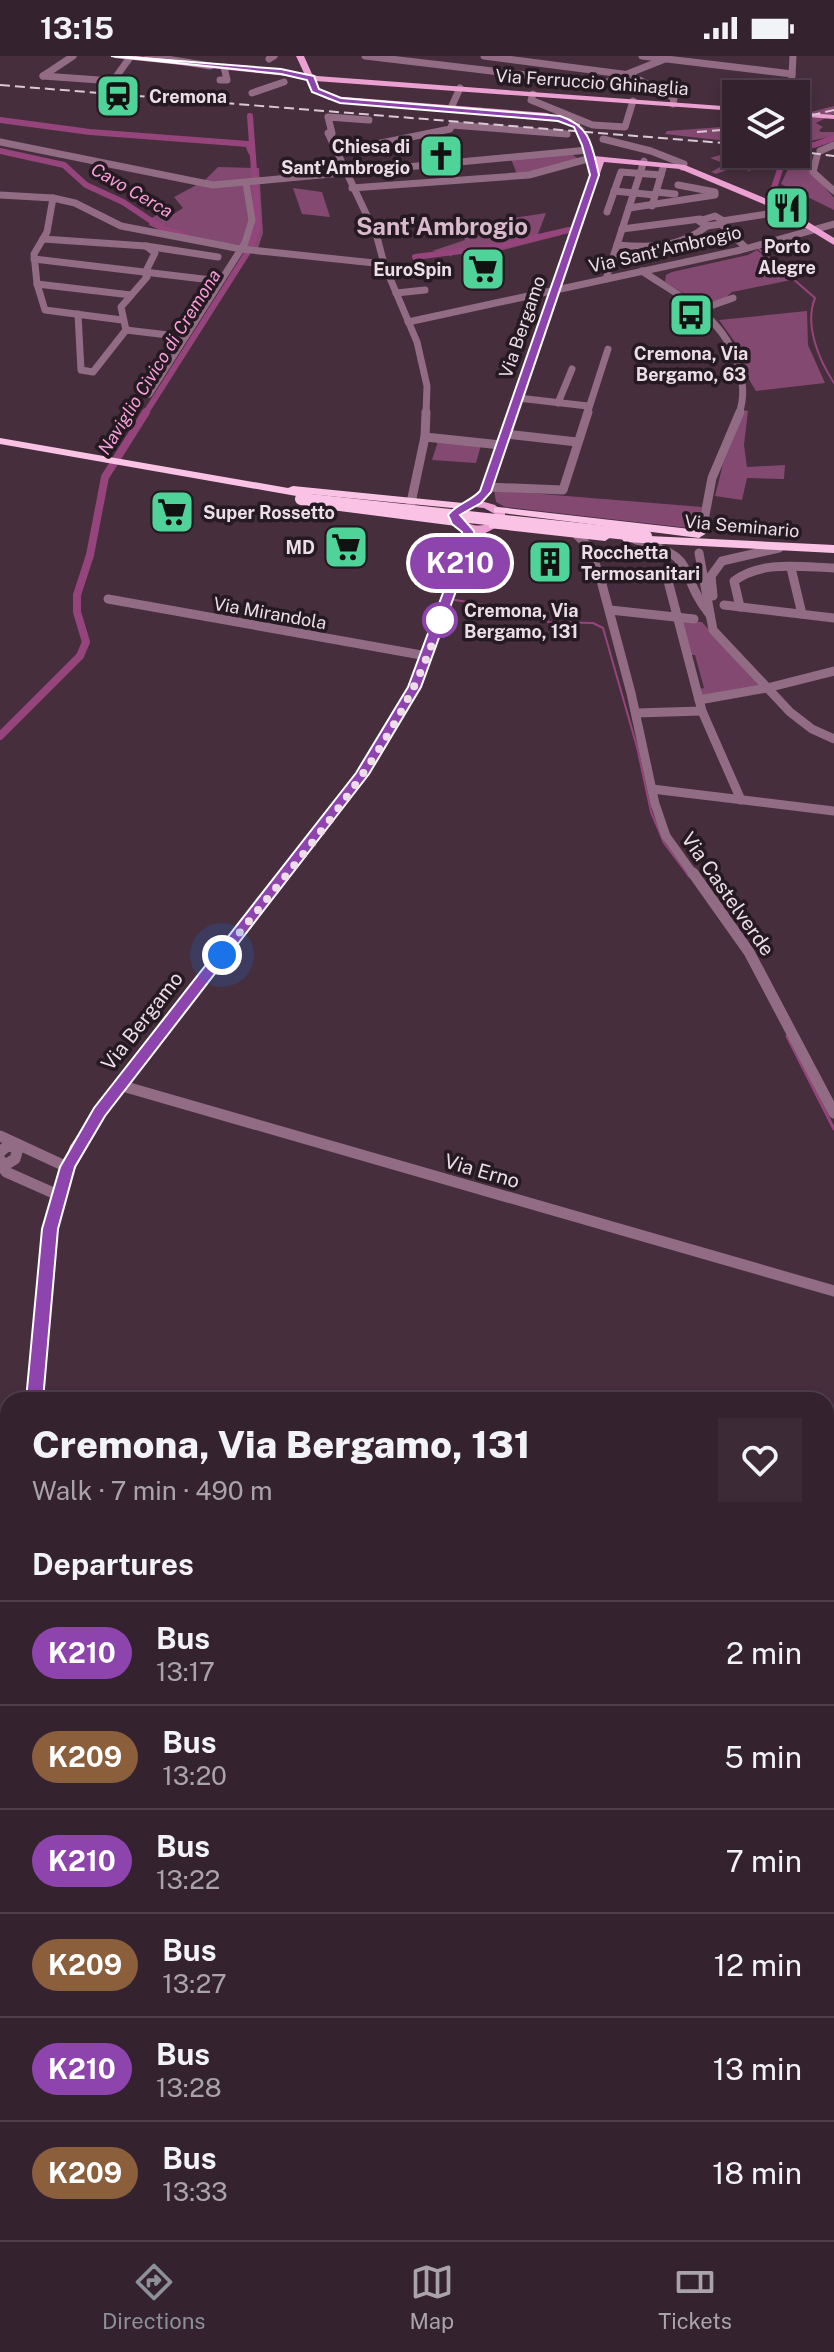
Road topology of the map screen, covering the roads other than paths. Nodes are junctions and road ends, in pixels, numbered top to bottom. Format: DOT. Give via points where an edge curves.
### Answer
graph roads {
  1 [pos="73,56"];
  2 [pos="115,56"];
  3 [pos="146,56"];
  4 [pos="303,56"];
  5 [pos="365,56"];
  6 [pos="441,56"];
  7 [pos="484,56"];
  8 [pos="491,56"];
  9 [pos="579,56"];
  10 [pos="642,56"];
  11 [pos="793,56"];
  12 [pos="131,57"];
  13 [pos="520,58"];
  14 [pos="665,59"];
  15 [pos="435,64"];
  16 [pos="211,66"];
  17 [pos="224,67"];
  18 [pos="571,67"];
  19 [pos="481,69"];
  20 [pos="281,74"];
  21 [pos="528,74"];
  22 [pos="792,74"];
  23 [pos="630,75"];
  24 [pos="314,76"];
  25 [pos="562,79"];
  26 [pos="220,80"];
  27 [pos="792,80"];
  28 [pos="460,88"];
  29 [pos="252,93"];
  30 [pos="522,93"];
  31 [pos="533,94"];
  32 [pos="633,101"];
  33 [pos="673,104"];
  34 [pos="451,108"];
  35 [pos="722,108"];
  36 [pos="810,115"];
  37 [pos="834,117"];
  38 [pos="369,120"];
  39 [pos="577,126"];
  40 [pos="567,134"];
  41 [pos="585,136"];
  42 [pos="603,139"];
  43 [pos="0,142"];
  44 [pos="834,145"];
  45 [pos="337,152"];
  46 [pos="594,159"];
  47 [pos="626,160"];
  48 [pos="644,161"];
  49 [pos="443,164"];
  50 [pos="664,164"];
  51 [pos="622,172"];
  52 [pos="640,173"];
  53 [pos="346,174"];
  54 [pos="660,177"];
  55 [pos="680,177"];
  56 [pos="451,181"];
  57 [pos="246,183"];
  58 [pos="726,184"];
  59 [pos="352,188"];
  60 [pos="614,191"];
  61 [pos="834,191"];
  62 [pos="633,193"];
  63 [pos="696,193"];
  64 [pos="656,194"];
  65 [pos="675,194"];
  66 [pos="0,195"];
  67 [pos="53,198"];
  68 [pos="611,202"];
  69 [pos="673,203"];
  70 [pos="652,206"];
  71 [pos="628,208"];
  72 [pos="786,211"];
  73 [pos="607,212"];
  74 [pos="700,219"];
  75 [pos="722,222"];
  76 [pos="834,224"];
  77 [pos="707,226"];
  78 [pos="622,229"];
  79 [pos="818,230"];
  80 [pos="154,233"];
  81 [pos="43,239"];
  82 [pos="834,242"];
  83 [pos="617,245"];
  84 [pos="146,246"];
  85 [pos="242,247"];
  86 [pos="746,248"];
  87 [pos="650,255"];
  88 [pos="218,257"];
  89 [pos="34,259"];
  90 [pos="384,264"];
  91 [pos="662,267"];
  92 [pos="642,271"];
  93 [pos="145,273"];
  94 [pos="606,279"];
  95 [pos="220,281"];
  96 [pos="37,284"];
  97 [pos="425,290"];
  98 [pos="556,290"];
  99 [pos="396,293"];
  100 [pos="131,295"];
  101 [pos="733,298"];
  102 [pos="699,310"];
  103 [pos="78,314"];
  104 [pos="122,320"];
  105 [pos="408,322"];
  106 [pos="126,330"];
  107 [pos="185,337"];
  108 [pos="608,349"];
  109 [pos="572,369"];
  110 [pos="149,394"];
  111 [pos="518,398"];
  112 [pos="558,403"];
  113 [pos="588,406"];
  114 [pos="505,434"];
  115 [pos="425,437"];
  116 [pos="577,442"];
  117 [pos="0,443"];
  118 [pos="501,445"];
  119 [pos="119,466"];
  120 [pos="200,478"];
  121 [pos="236,490"];
  122 [pos="486,490"];
  123 [pos="302,497"];
  124 [pos="413,501"];
  125 [pos="468,505"];
  126 [pos="493,508"];
  127 [pos="534,514"];
  128 [pos="408,517"];
  129 [pos="487,528"];
  130 [pos="463,529"];
  131 [pos="530,530"];
  132 [pos="702,531"];
  133 [pos="631,539"];
  134 [pos="590,540"];
  135 [pos="719,541"];
  136 [pos="834,546"];
  137 [pos="779,548"];
  138 [pos="699,553"];
  139 [pos="791,568"];
  140 [pos="834,568"];
  141 [pos="668,581"];
  142 [pos="108,599"];
  143 [pos="724,605"];
  144 [pos="740,607"];
  145 [pos="610,610"];
  146 [pos="802,614"];
  147 [pos="675,617"];
  148 [pos="834,618"];
  149 [pos="694,619"];
  150 [pos="713,619"];
  151 [pos="427,656"];
  152 [pos="834,671"];
  153 [pos="770,688"];
  154 [pos="699,700"];
  155 [pos="702,711"];
  156 [pos="636,713"];
  157 [pos="834,736"];
  158 [pos="652,789"];
  159 [pos="741,800"];
  160 [pos="834,811"];
  161 [pos="119,1085"];
  162 [pos="834,1113"];
  163 [pos="0,1136"];
  164 [pos="19,1145"];
  165 [pos="0,1152"];
  166 [pos="67,1167"];
  167 [pos="2,1169"];
  168 [pos="59,1190"];
  169 [pos="834,1291"];
  170 [pos="35,1392"];
  1 -- 12 [label="street" via="43,76 110,82"];
  2 -- 12 [label="main road"];
  3 -- 12 [label="street"];
  3 -- 16 [label="street"];
  4 -- 24 [label="main road"];
  5 -- 15 [label="street"];
  6 -- 15 [label="street"];
  7 -- 8 [label="street"];
  8 -- 13 [label="street"];
  8 -- 19 [label="street"];
  9 -- 18 [label="street"];
  10 -- 14 [label="street"];
  11 -- 22 [label="street"];
  12 -- 16 [label="main road"];
  13 -- 18 [label="street"];
  13 -- 21 [label="street"];
  14 -- 22 [label="street"];
  14 -- 23 [label="street"];
  15 -- 19 [label="street"];
  16 -- 17 [label="main road"];
  17 -- 20 [label="main road"];
  17 -- 26 [label="street" via="227,80"];
  18 -- 23 [label="street"];
  18 -- 25 [label="street"];
  19 -- 21 [label="street"];
  20 -- 24 [label="main road"];
  20 -- 24 [label="main road"];
  20 -- 29 [label="street"];
  21 -- 25 [label="street"];
  21 -- 30 [label="street"];
  22 -- 27 [label="street"];
  23 -- 25 [label="street" via="602,84"];
  23 -- 33 [label="street" via="674,98"];
  24 -- 28 [label="main road, Via Ferruccio Ghinaglia"];
  24 -- 34 [label="main road" via="321,94 340,100"];
  28 -- 30 [label="main road, Via Ferruccio Ghinaglia"];
  28 -- 34 [label="street"];
  30 -- 31 [label="main road, Via Ferruccio Ghinaglia"];
  31 -- 32 [label="main road, Via Ferruccio Ghinaglia"];
  31 -- 32 [label="street" via="531,100 592,124 625,127"];
  32 -- 33 [label="main road, Via Ferruccio Ghinaglia"];
  33 -- 35 [label="main road, Via Ferruccio Ghinaglia"];
  34 -- 39 [label="main road" via="547,115"];
  36 -- 37 [label="main road"];
  38 -- 45 [label="street" via="328,117"];
  40 -- 45 [label="street" via="452,125"];
  41 -- 46 [label="main road"];
  42 -- 55 [label="street" via="684,164"];
  43 -- 57 [label="street" via="203,184"];
  44 -- 61 [label="street" via="819,154 813,172"];
  45 -- 53 [label="street"];
  46 -- 47 [label="main road"];
  46 -- 47 [label="main road"];
  46 -- 49 [label="street" via="571,151"];
  46 -- 56 [label="street" via="529,175"];
  46 -- 98 [label="main road, Via Bergamo"];
  47 -- 48 [label="main road"];
  47 -- 51 [label="street"];
  48 -- 50 [label="main road"];
  48 -- 52 [label="street"];
  49 -- 53 [label="street"];
  49 -- 56 [label="street"];
  50 -- 54 [label="street"];
  50 -- 55 [label="main road"];
  51 -- 52 [label="street"];
  51 -- 60 [label="street"];
  52 -- 54 [label="street"];
  52 -- 62 [label="street"];
  53 -- 57 [label="street"];
  53 -- 59 [label="street"];
  54 -- 55 [label="street"];
  54 -- 64 [label="street"];
  55 -- 58 [label="main road"];
  55 -- 63 [label="street"];
  55 -- 65 [label="street"];
  56 -- 59 [label="street"];
  57 -- 85 [label="street" via="252,220"];
  58 -- 63 [label="street" via="715,195"];
  58 -- 72 [label="main road"];
  59 -- 90 [label="street" via="377,237"];
  60 -- 62 [label="street"];
  60 -- 68 [label="street"];
  62 -- 64 [label="street"];
  62 -- 71 [label="street"];
  63 -- 69 [label="street"];
  64 -- 65 [label="street"];
  64 -- 70 [label="street"];
  65 -- 69 [label="street"];
  66 -- 67 [label="street"];
  67 -- 80 [label="street" via="121,226"];
  67 -- 81 [label="street"];
  68 -- 71 [label="street"];
  68 -- 73 [label="street"];
  69 -- 70 [label="street"];
  70 -- 71 [label="street"];
  71 -- 78 [label="street"];
  72 -- 75 [label="street"];
  72 -- 79 [label="main road"];
  74 -- 75 [label="street" via="713,216"];
  74 -- 77 [label="street"];
  74 -- 78 [label="street"];
  75 -- 77 [label="street"];
  75 -- 86 [label="street"];
  76 -- 79 [label="street, Via Sant'Ambrogio"];
  77 -- 87 [label="street" via="693,238"];
  78 -- 83 [label="street"];
  79 -- 82 [label="main road"];
  79 -- 86 [label="street, Via Sant'Ambrogio"];
  80 -- 84 [label="street"];
  80 -- 85 [label="street"];
  81 -- 84 [label="street"];
  81 -- 89 [label="street"];
  83 -- 87 [label="street"];
  83 -- 94 [label="street"];
  84 -- 88 [label="street"];
  84 -- 93 [label="street" via="155,253"];
  85 -- 90 [label="street"];
  85 -- 95 [label="street"];
  86 -- 91 [label="street, Via Sant'Ambrogio"];
  87 -- 91 [label="street"];
  89 -- 93 [label="street"];
  89 -- 96 [label="street"];
  90 -- 99 [label="street"];
  91 -- 92 [label="street, Via Sant'Ambrogio"];
  92 -- 94 [label="street, Via Sant'Ambrogio"];
  92 -- 102 [label="street"];
  93 -- 95 [label="street"];
  93 -- 100 [label="street"];
  94 -- 98 [label="street, Via Sant'Ambrogio"];
  95 -- 107 [label="street"];
  96 -- 100 [label="street"];
  96 -- 103 [label="street" via="45,310"];
  97 -- 99 [label="street"];
  98 -- 105 [label="street, Via Sant'Ambrogio"];
  98 -- 111 [label="main road, Via Bergamo"];
  99 -- 105 [label="street"];
  100 -- 104 [label="street" via="121,307"];
  101 -- 102 [label="street"];
  102 -- 132 [label="street" via="731,343 744,386 716,466"];
  103 -- 104 [label="street"];
  103 -- 106 [label="street" via="81,370 93,372"];
  104 -- 106 [label="street"];
  105 -- 115 [label="street" via="427,386"];
  106 -- 107 [label="street"];
  107 -- 110 [label="street"];
  108 -- 113 [label="street"];
  109 -- 112 [label="street"];
  111 -- 112 [label="street"];
  111 -- 114 [label="main road, Via Bergamo"];
  112 -- 113 [label="street"];
  113 -- 116 [label="street"];
  114 -- 116 [label="street"];
  114 -- 118 [label="main road, Via Bergamo"];
  115 -- 118 [label="street"];
  115 -- 124 [label="street"];
  116 -- 122 [label="street" via="560,492"];
  117 -- 119 [label="highway"];
  117 -- 119 [label="highway"];
  118 -- 122 [label="main road, Via Bergamo"];
  119 -- 120 [label="highway"];
  119 -- 121 [label="highway"];
  120 -- 123 [label="highway"];
  120 -- 124 [label="highway"];
  121 -- 123 [label="highway"];
  121 -- 128 [label="highway"];
  122 -- 125 [label="main road, Via Bergamo"];
  122 -- 126 [label="main road"];
  123 -- 135 [label="highway, Via Seminario, bridge"];
  124 -- 125 [label="highway"];
  124 -- 128 [label="street"];
  125 -- 126 [label="main road"];
  125 -- 130 [label="main road, Via Bergamo" via="454,515"];
  126 -- 127 [label="highway"];
  126 -- 129 [label="main road" via="501,517"];
  127 -- 131 [label="highway" via="524,520"];
  127 -- 135 [label="highway" via="644,526"];
  128 -- 130 [label="highway"];
  129 -- 130 [label="main road"];
  129 -- 131 [label="highway"];
  130 -- 151 [label="main road, Via Bergamo"];
  131 -- 134 [label="highway"];
  133 -- 134 [label="highway"];
  133 -- 135 [label="highway"];
  133 -- 150 [label="street" via="684,560 701,606"];
  134 -- 145 [label="street, Via Castelverde"];
  135 -- 136 [label="highway, Via Seminario"];
  135 -- 137 [label="highway, Via Seminario"];
  136 -- 137 [label="highway, Via Seminario"];
  137 -- 150 [label="street" via="738,555 715,567"];
  138 -- 150 [label="street"];
  139 -- 140 [label="street"];
  139 -- 144 [label="street" via="758,569 736,578"];
  139 -- 146 [label="street"];
  141 -- 147 [label="street"];
  142 -- 151 [label="street, Via Mirandola"];
  143 -- 144 [label="street"];
  144 -- 146 [label="street"];
  145 -- 147 [label="street"];
  145 -- 156 [label="street, Via Castelverde"];
  146 -- 148 [label="street"];
  147 -- 149 [label="street"];
  147 -- 154 [label="street"];
  150 -- 153 [label="street" via="713,630"];
  151 -- 161 [label="main road, Via Bergamo" via="396,721 362,774"];
  152 -- 153 [label="street"];
  153 -- 154 [label="street"];
  153 -- 157 [label="street" via="798,719"];
  154 -- 155 [label="street"];
  155 -- 156 [label="street"];
  155 -- 159 [label="street"];
  156 -- 158 [label="street, Via Castelverde"];
  158 -- 159 [label="street"];
  158 -- 162 [label="street, Via Castelverde" via="666,836 749,952"];
  159 -- 160 [label="street"];
  161 -- 166 [label="main road, Via Bergamo"];
  161 -- 169 [label="street, Via Erno"];
  163 -- 164 [label="street"];
  164 -- 165 [label="street"];
  164 -- 166 [label="street"];
  164 -- 167 [label="street" via="15,1159"];
  166 -- 168 [label="main road, Via Bergamo"];
  167 -- 168 [label="street" via="22,1182"];
  168 -- 170 [label="main road, Via Bergamo"];
}
